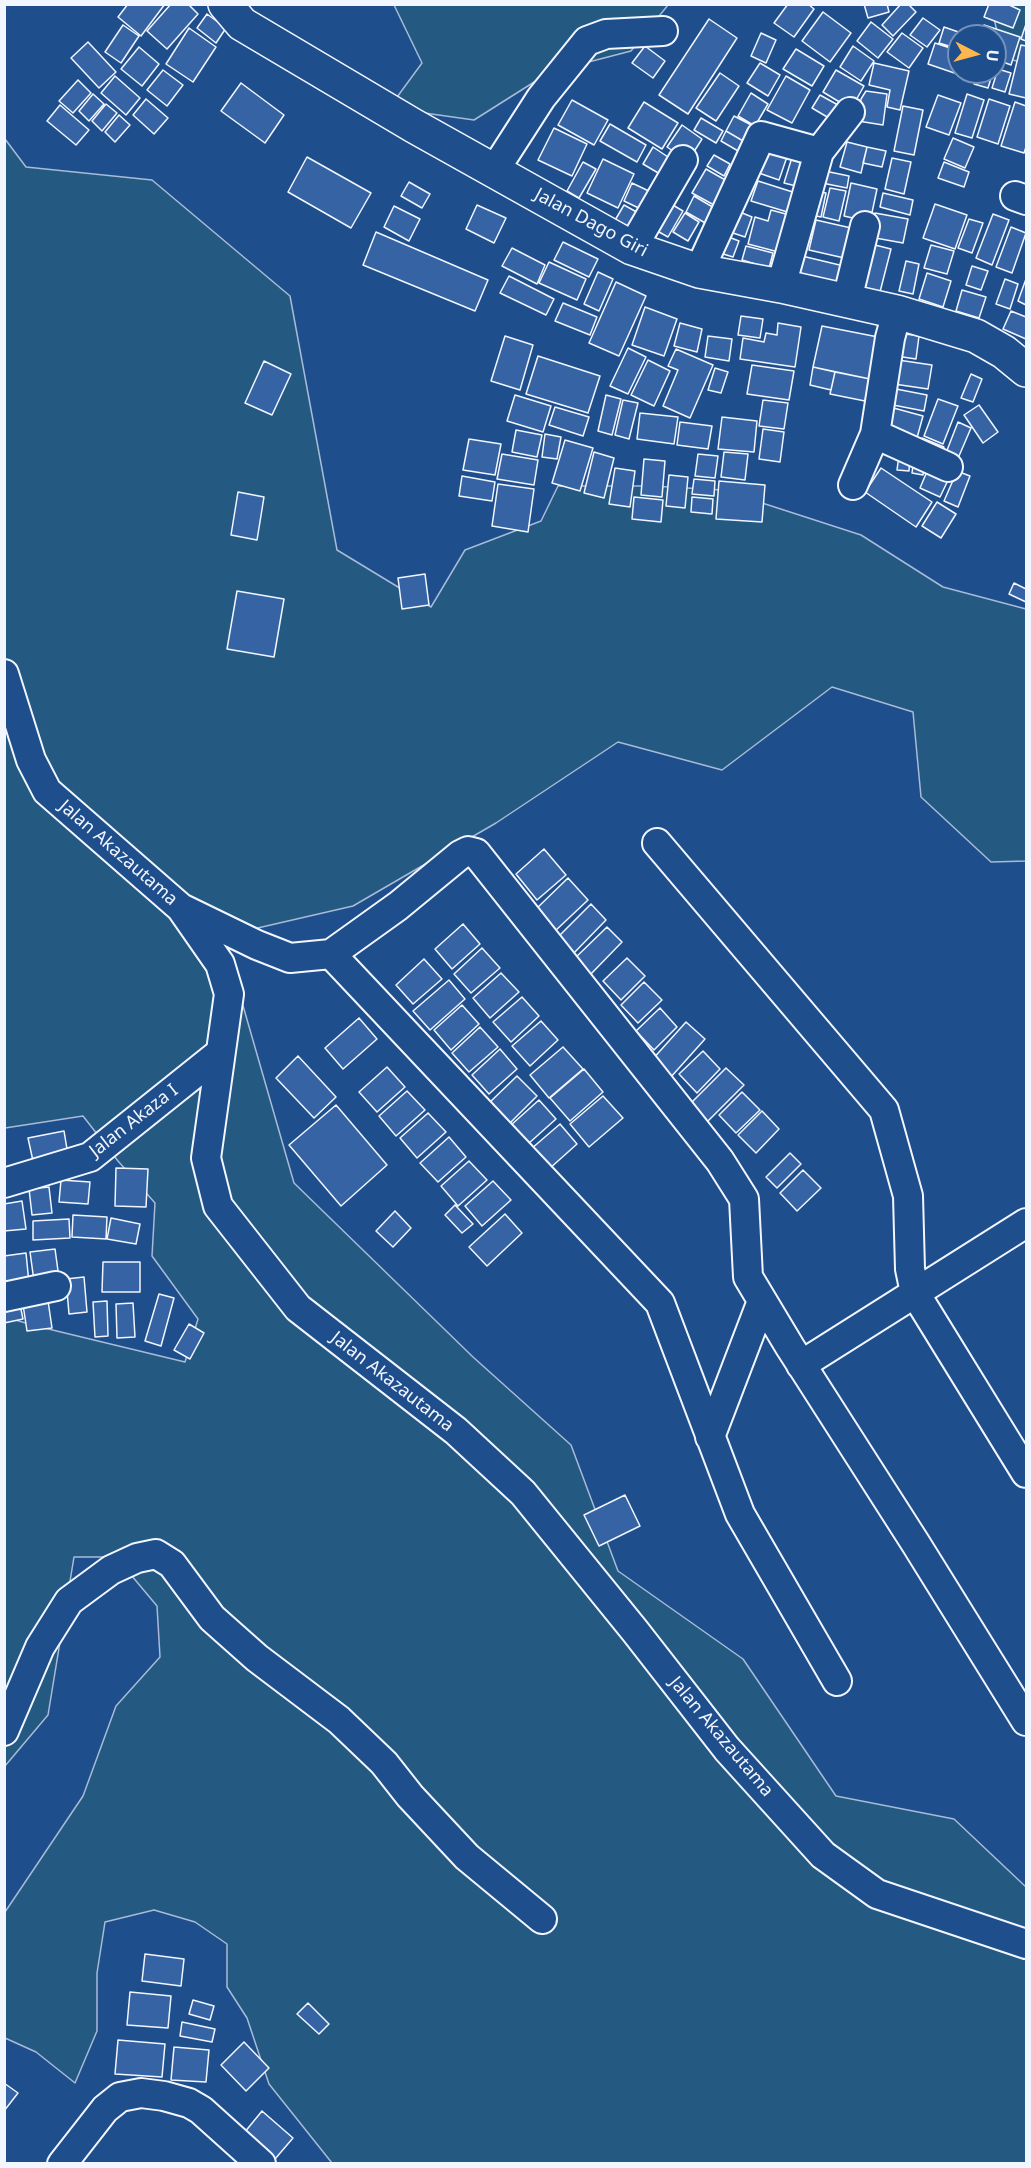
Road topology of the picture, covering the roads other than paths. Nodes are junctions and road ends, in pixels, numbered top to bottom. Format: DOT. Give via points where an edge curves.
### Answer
graph roads {
  1 [pos="225,4"];
  2 [pos="663,31"];
  3 [pos="850,112"];
  4 [pos="819,152"];
  5 [pos="683,160"];
  6 [pos="494,171"];
  7 [pos="865,226"];
  8 [pos="632,248"];
  9 [pos="699,271"];
  10 [pos="781,286"];
  11 [pos="847,300"];
  12 [pos="897,312"];
  13 [pos="1026,370"];
  14 [pos="875,434"];
  15 [pos="948,467"];
  16 [pos="853,485"];
  17 [pos="4,674"];
  18 [pos="657,843"];
  19 [pos="181,908"];
  20 [pos="331,954"];
  21 [pos="220,1053"];
  22 [pos="4,1184"];
  23 [pos="1026,1223"];
  24 [pos="56,1286"];
  25 [pos="915,1293"];
  26 [pos="4,1297"];
  27 [pos="762,1301"];
  28 [pos="801,1365"];
  29 [pos="710,1437"];
  30 [pos="1026,1473"];
  31 [pos="837,1681"];
  32 [pos="1016,1682"];
  33 [pos="1026,1721"];
  34 [pos="4,1731"];
  35 [pos="542,1919"];
  36 [pos="1026,1944"];
  37 [pos="62,2163"];
  38 [pos="261,2163"];
  1 -- 6 [label="main road, Jalan Dago Giri" via="242,24"];
  2 -- 6 [label="street" via="606,34 587,41 541,98"];
  3 -- 4 [label="street"];
  4 -- 9 [label="street" via="761,136"];
  4 -- 10 [label="street"];
  5 -- 8 [label="street"];
  6 -- 8 [label="main road, Jalan Dago Giri"];
  7 -- 11 [label="street"];
  8 -- 9 [label="main road, Jalan Dago Giri"];
  9 -- 10 [label="main road, Jalan Dago Giri"];
  10 -- 11 [label="main road, Jalan Dago Giri"];
  11 -- 12 [label="main road, Jalan Dago Giri"];
  12 -- 13 [label="main road, Jalan Dago Giri" via="976,336"];
  12 -- 14 [label="street"];
  14 -- 15 [label="street"];
  14 -- 16 [label="street"];
  17 -- 19 [label="street, Jalan Akazautama" via="31,760 47,791"];
  18 -- 25 [label="street" via="884,1110 908,1196 910,1269"];
  19 -- 20 [label="street" via="290,958"];
  19 -- 21 [label="street, Jalan Akazautama" via="220,964 229,994"];
  20 -- 27 [label="street" via="460,855 476,853 720,1161 744,1199 748,1277"];
  20 -- 29 [label="street" via="660,1304"];
  21 -- 22 [label="street, Jalan Akaza I" via="90,1157"];
  21 -- 36 [label="street, Jalan Akazautama" via="206,1158 218,1206 298,1308 456,1431 523,1493 727,1749 823,1855 877,1894"];
  23 -- 25 [label="street"];
  24 -- 26 [label="street"];
  25 -- 28 [label="street"];
  25 -- 30 [label="street"];
  27 -- 28 [label="street"];
  27 -- 29 [label="street"];
  28 -- 32 [label="street" via="916,1544"];
  29 -- 31 [label="street" via="740,1514"];
  32 -- 33 [label="street"];
  34 -- 35 [label="street" via="40,1647 69,1601 111,1570 156,1554 172,1564 212,1618 257,1658 339,1720 384,1763 467,1857"];
  37 -- 38 [label="street" via="105,2109 120,2097 141,2093 189,2103 201,2110"];
}
